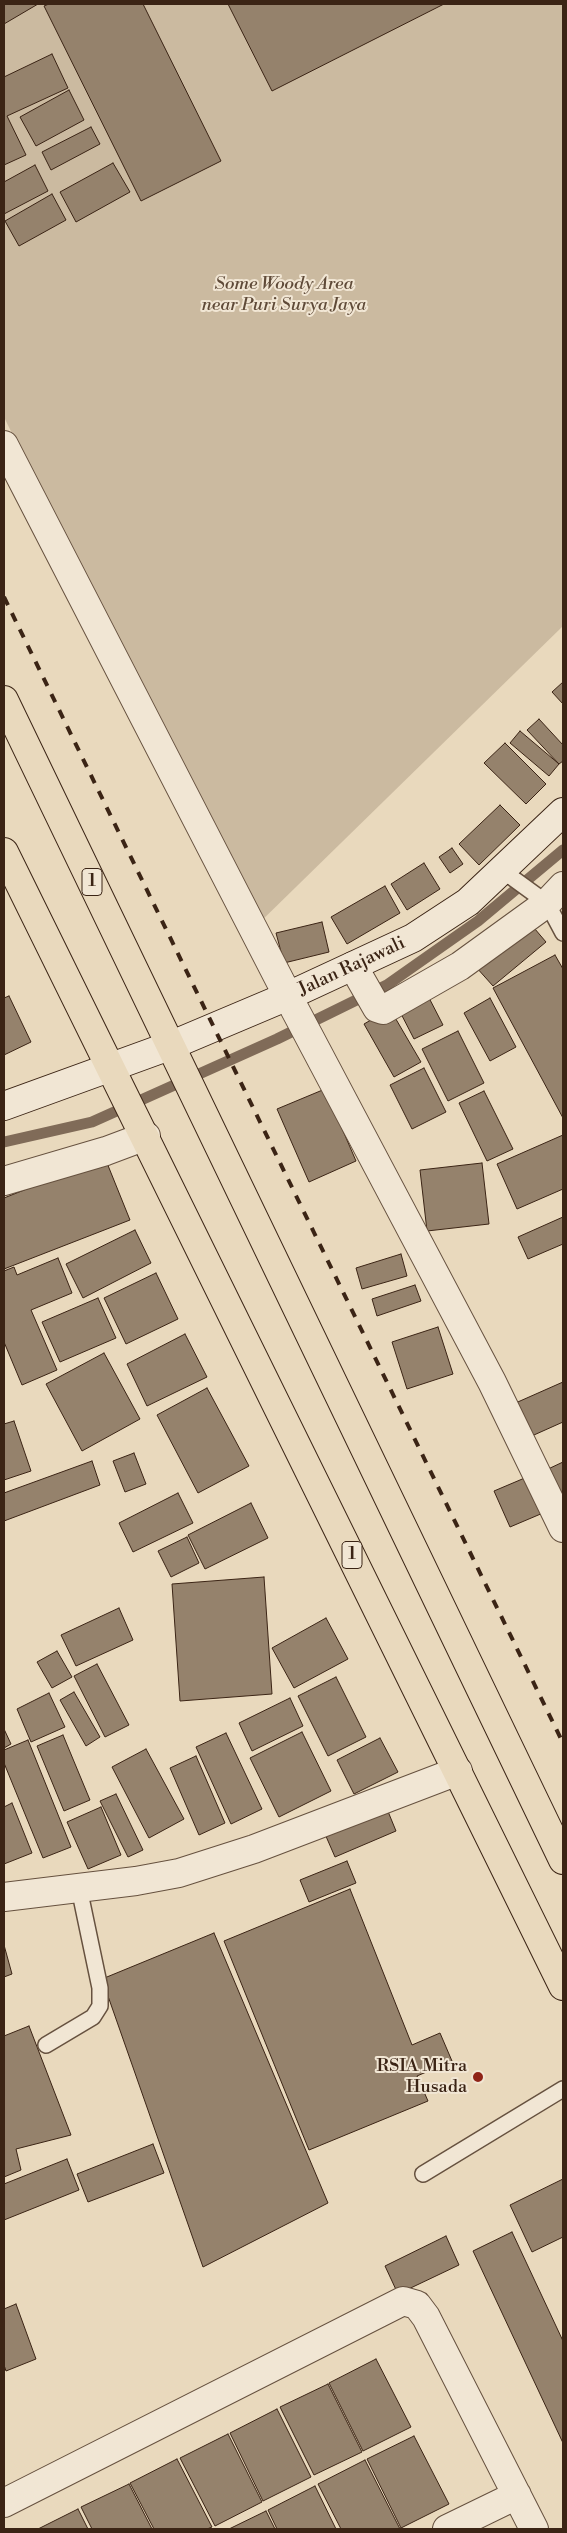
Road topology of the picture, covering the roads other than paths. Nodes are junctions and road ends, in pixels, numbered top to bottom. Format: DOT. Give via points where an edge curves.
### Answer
graph roads {
  1 [pos="4,445"];
  2 [pos="4,700"];
  3 [pos="563,812"];
  4 [pos="4,852"];
  5 [pos="505,873"];
  6 [pos="549,894"];
  7 [pos="563,933"];
  8 [pos="355,970"];
  9 [pos="291,1001"];
  10 [pos="176,1054"];
  11 [pos="112,1075"];
  12 [pos="4,1106"];
  13 [pos="142,1131"];
  14 [pos="4,1181"];
  15 [pos="563,1528"];
  16 [pos="458,1771"];
  17 [pos="563,1860"];
  18 [pos="79,1888"];
  19 [pos="4,1897"];
  20 [pos="563,1986"];
  21 [pos="46,2044"];
  22 [pos="563,2089"];
  23 [pos="423,2174"];
  24 [pos="517,2495"];
  25 [pos="4,2503"];
  26 [pos="447,2529"];
  27 [pos="534,2529"];
  1 -- 9 [label="street"];
  2 -- 10 [label="highway, 1"];
  3 -- 5 [label="street, Jalan Rajawali"];
  4 -- 11 [label="highway, 1"];
  5 -- 6 [label="lane"];
  5 -- 8 [label="street, Jalan Rajawali" via="413,938"];
  6 -- 7 [label="lane"];
  6 -- 8 [label="street" via="460,966 383,1010 377,1008"];
  8 -- 9 [label="street, Jalan Rajawali"];
  9 -- 10 [label="street, Jalan Rajawali"];
  9 -- 15 [label="street" via="492,1382"];
  10 -- 11 [label="street, Jalan Rajawali"];
  10 -- 17 [label="highway, 1"];
  11 -- 12 [label="street, Jalan Rajawali"];
  11 -- 13 [label="highway, 1"];
  13 -- 14 [label="street" via="106,1151"];
  13 -- 16 [label="highway, 1"];
  16 -- 18 [label="street" via="254,1849 179,1873"];
  16 -- 20 [label="highway, 1"];
  18 -- 19 [label="street"];
  18 -- 21 [label="lane" via="100,1988 100,2006 93,2017"];
  22 -- 23 [label="lane"];
  24 -- 25 [label="street" via="426,2318 417,2306 403,2301"];
  24 -- 26 [label="street"];
  24 -- 27 [label="street"];
}
